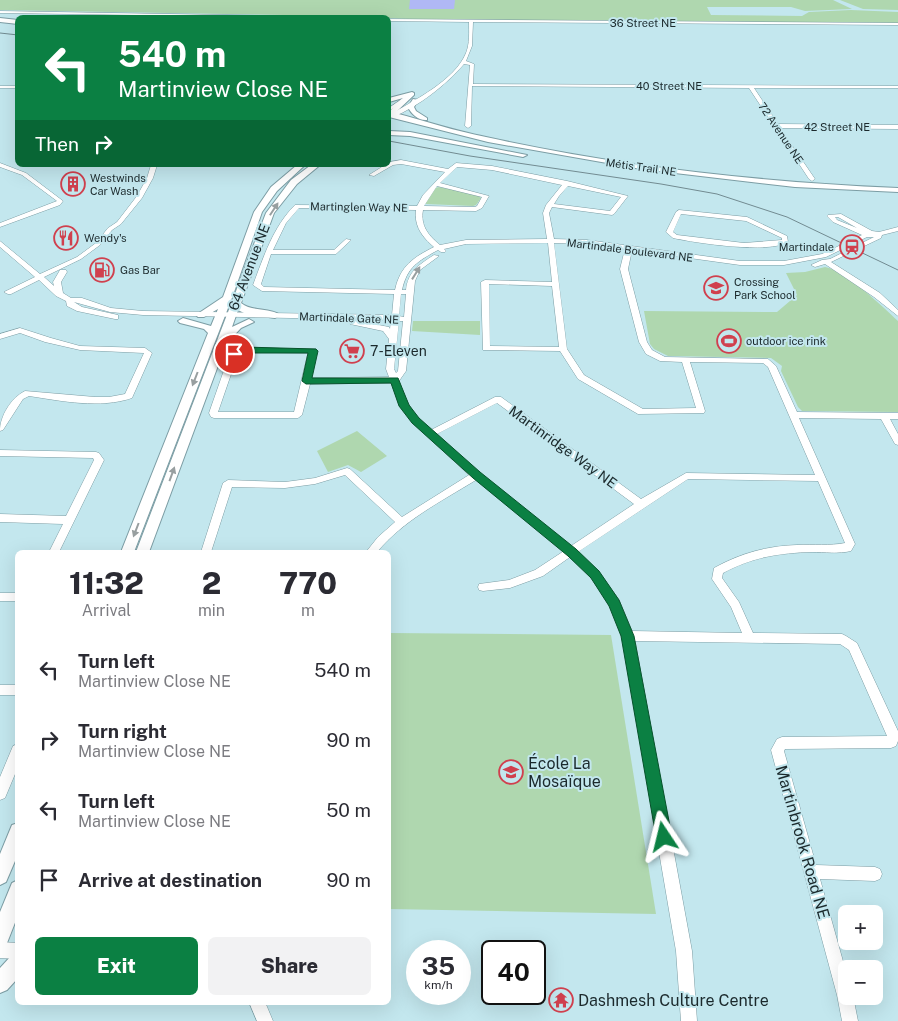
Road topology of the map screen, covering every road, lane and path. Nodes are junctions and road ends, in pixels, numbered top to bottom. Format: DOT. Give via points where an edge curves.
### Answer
graph roads {
  1 [pos="0,12"];
  2 [pos="167,15"];
  3 [pos="0,20"];
  4 [pos="391,20"];
  5 [pos="15,22"];
  6 [pos="471,22"];
  7 [pos="898,24"];
  8 [pos="0,26"];
  9 [pos="15,27"];
  10 [pos="464,62"];
  11 [pos="443,74"];
  12 [pos="470,85"];
  13 [pos="750,86"];
  14 [pos="0,87"];
  15 [pos="15,87"];
  16 [pos="898,87"];
  17 [pos="415,95"];
  18 [pos="391,100"];
  19 [pos="391,113"];
  20 [pos="391,116"];
  21 [pos="397,125"];
  22 [pos="468,126"];
  23 [pos="776,126"];
  24 [pos="898,127"];
  25 [pos="391,133"];
  26 [pos="501,143"];
  27 [pos="536,156"];
  28 [pos="391,164"];
  29 [pos="0,165"];
  30 [pos="153,167"];
  31 [pos="298,167"];
  32 [pos="309,167"];
  33 [pos="313,167"];
  34 [pos="386,167"];
  35 [pos="449,171"];
  36 [pos="302,175"];
  37 [pos="372,176"];
  38 [pos="812,179"];
  39 [pos="567,183"];
  40 [pos="436,184"];
  41 [pos="898,190"];
  42 [pos="898,198"];
  43 [pos="549,206"];
  44 [pos="420,208"];
  45 [pos="120,223"];
  46 [pos="0,225"];
  47 [pos="898,229"];
  48 [pos="875,236"];
  49 [pos="348,240"];
  50 [pos="0,243"];
  51 [pos="551,243"];
  52 [pos="742,246"];
  53 [pos="440,250"];
  54 [pos="269,252"];
  55 [pos="628,252"];
  56 [pos="825,259"];
  57 [pos="750,265"];
  58 [pos="63,272"];
  59 [pos="40,278"];
  60 [pos="556,284"];
  61 [pos="398,292"];
  62 [pos="409,292"];
  63 [pos="4,294"];
  64 [pos="59,294"];
  65 [pos="232,299"];
  66 [pos="70,300"];
  67 [pos="898,314"];
  68 [pos="201,315"];
  69 [pos="275,316"];
  70 [pos="224,318"];
  71 [pos="396,320"];
  72 [pos="408,320"];
  73 [pos="183,321"];
  74 [pos="249,322"];
  75 [pos="353,322"];
  76 [pos="213,333"];
  77 [pos="0,337"];
  78 [pos="394,340"];
  79 [pos="218,349"];
  80 [pos="563,349"];
  81 [pos="686,361"];
  82 [pos="395,380"];
  83 [pos="306,381"];
  84 [pos="794,415"];
  85 [pos="884,416"];
  86 [pos="898,416"];
  87 [pos="0,428"];
  88 [pos="430,434"];
  89 [pos="898,442"];
  90 [pos="0,453"];
  91 [pos="476,475"];
  92 [pos="821,478"];
  93 [pos="641,504"];
  94 [pos="0,518"];
  95 [pos="70,520"];
  96 [pos="401,522"];
  97 [pos="55,550"];
  98 [pos="128,550"];
  99 [pos="143,550"];
  100 [pos="207,550"];
  101 [pos="373,550"];
  102 [pos="572,552"];
  103 [pos="483,587"];
  104 [pos="0,597"];
  105 [pos="15,597"];
  106 [pos="628,636"];
  107 [pos="750,638"];
  108 [pos="0,690"];
  109 [pos="15,690"];
  110 [pos="15,757"];
  111 [pos="0,793"];
  112 [pos="15,838"];
  113 [pos="2,870"];
  114 [pos="812,872"];
  115 [pos="876,874"];
  116 [pos="15,896"];
  117 [pos="0,936"];
  118 [pos="0,950"];
  119 [pos="15,951"];
  120 [pos="15,966"];
  121 [pos="0,983"];
  122 [pos="258,1005"];
  123 [pos="265,1021"];
  124 [pos="689,1021"];
  125 [pos="850,1021"];
  1 -- 2 [label="street"];
  3 -- 5 [label="main road"];
  4 -- 6 [label="street, 36 Street NE"];
  6 -- 7 [label="street, 36 Street NE"];
  6 -- 10 [label="street" via="469,48"];
  8 -- 9 [label="main road"];
  10 -- 11 [label="street"];
  10 -- 12 [label="street" via="472,64"];
  10 -- 17 [label="street" via="451,75"];
  12 -- 13 [label="street, 40 Street NE"];
  12 -- 22 [label="street"];
  13 -- 16 [label="street, 40 Street NE"];
  13 -- 23 [label="street, 72 Avenue NE"];
  14 -- 15 [label="street"];
  17 -- 18 [label="main road"];
  17 -- 19 [label="main road"];
  17 -- 26 [label="main road" via="411,107 422,118"];
  20 -- 26 [label="main road, Métis Trail NE" via="437,130"];
  21 -- 27 [label="main road, Métis Trail NE"];
  23 -- 24 [label="street, 42 Street NE"];
  23 -- 38 [label="street, 72 Avenue NE"];
  25 -- 27 [label="main road"];
  26 -- 41 [label="main road, Métis Trail NE" via="692,174"];
  27 -- 42 [label="main road, Métis Trail NE" via="706,182"];
  28 -- 35 [label="street" via="401,162"];
  29 -- 46 [label="street" via="24,174 60,201"];
  30 -- 45 [label="street" via="144,189"];
  31 -- 65 [label="main road, 64 Avenue NE" via="274,189 258,212"];
  32 -- 36 [label="main road"];
  33 -- 36 [label="main road, 64 Avenue NE"];
  34 -- 37 [label="street"];
  35 -- 39 [label="street" via="456,165 463,165"];
  35 -- 40 [label="street"];
  65 -- 36 [label="main road, 64 Avenue NE, one-way" via="270,213"];
  39 -- 43 [label="street"];
  39 -- 43 [label="street" via="625,196 612,213"];
  40 -- 44 [label="street" via="426,193"];
  40 -- 44 [label="street, Martinglen Way NE" via="486,196 476,209"];
  43 -- 51 [label="street" via="546,213"];
  44 -- 53 [label="street" via="419,223 423,234"];
  44 -- 54 [label="street, Martinglen Way NE" via="297,206 288,214"];
  45 -- 58 [label="street" via="100,251"];
  45 -- 59 [label="street" via="110,228 90,251"];
  47 -- 48 [label="street, Martindale Boulevard NE"];
  48 -- 48 [label="street" via="839,215 830,215 835,221"];
  48 -- 56 [label="street, Martindale Boulevard NE"];
  49 -- 54 [label="street" via="336,252"];
  50 -- 59 [label="street"];
  51 -- 53 [label="street, Martindale Boulevard NE"];
  51 -- 55 [label="street, Martindale Boulevard NE"];
  51 -- 60 [label="street"];
  52 -- 52 [label="street" via="785,242 785,237 747,219 679,212 669,232 675,237"];
  52 -- 57 [label="street"];
  53 -- 61 [label="street, Martindale Boulevard NE" via="416,259 401,277"];
  62 -- 53 [label="street, Martindale Boulevard NE, one-way" via="417,269"];
  54 -- 61 [label="street, Martinglen Way NE" via="257,285 262,289"];
  55 -- 57 [label="street, Martindale Boulevard NE"];
  55 -- 81 [label="street" via="624,269 643,342 649,352 663,359"];
  56 -- 57 [label="street, Martindale Boulevard NE" via="790,268"];
  56 -- 67 [label="street"];
  58 -- 59 [label="street"];
  58 -- 64 [label="street" via="57,282"];
  59 -- 63 [label="street"];
  59 -- 64 [label="street"];
  60 -- 80 [label="street"];
  60 -- 80 [label="street" via="484,282 486,348"];
  61 -- 62 [label="street, Martinglen Way NE"];
  61 -- 71 [label="street, Martindale Boulevard NE"];
  62 -- 72 [label="street, Martindale Boulevard NE"];
  64 -- 66 [label="street"];
  65 -- 68 [label="main road"];
  65 -- 69 [label="main road" via="244,310"];
  65 -- 70 [label="main road, 64 Avenue NE"];
  66 -- 68 [label="street" via="126,312"];
  66 -- 73 [label="street" via="70,304 99,314"];
  68 -- 70 [label="street"];
  69 -- 70 [label="street, Martindale Gate NE"];
  69 -- 71 [label="street, Martindale Gate NE"];
  70 -- 73 [label="street"];
  70 -- 74 [label="street, Martindale Gate NE"];
  70 -- 76 [label="main road, 64 Avenue NE"];
  70 -- 79 [label="main road, 64 Avenue NE"];
  71 -- 72 [label="street, Martindale Gate NE"];
  71 -- 75 [label="street, Martindale Gate NE"];
  71 -- 78 [label="street, Martindale Boulevard NE"];
  72 -- 82 [label="street, Martindale Boulevard NE" via="402,371"];
  73 -- 76 [label="main road" via="207,327"];
  74 -- 75 [label="street, Martindale Gate NE"];
  74 -- 79 [label="main road" via="233,331"];
  75 -- 78 [label="street" via="386,329"];
  76 -- 98 [label="main road, 64 Avenue NE, one-way"];
  77 -- 87 [label="street" via="20,330 80,348 145,350 148,353 129,396 123,399 71,398 28,393 20,397"];
  78 -- 82 [label="street, Martindale Boulevard NE" via="390,369"];
  99 -- 79 [label="main road, 64 Avenue NE, one-way"];
  80 -- 81 [label="street" via="581,377 642,412 701,411"];
  81 -- 84 [label="street" via="765,361 772,366"];
  82 -- 83 [label="street"];
  82 -- 88 [label="street, Martindale Boulevard NE" via="404,406"];
  83 -- 83 [label="street" via="313,351 237,351 213,413 218,416 298,415"];
  84 -- 85 [label="street"];
  84 -- 92 [label="street"];
  85 -- 86 [label="street"];
  85 -- 89 [label="street"];
  88 -- 91 [label="street, Martindale Boulevard NE"];
  88 -- 93 [label="street, Martinridge Way NE" via="498,399"];
  90 -- 95 [label="street" via="96,455 99,460"];
  91 -- 96 [label="street"];
  91 -- 102 [label="street, Martindale Boulevard NE"];
  92 -- 93 [label="street" via="686,476"];
  92 -- 107 [label="street" via="850,544 847,548 758,552 718,571 717,579 735,605"];
  93 -- 102 [label="street"];
  94 -- 95 [label="street"];
  95 -- 97 [label="street"];
  96 -- 100 [label="street" via="347,471 315,481 284,485 228,483"];
  96 -- 101 [label="street"];
  102 -- 103 [label="street" via="527,578"];
  102 -- 106 [label="street, Martindale Boulevard NE" via="595,575 615,604"];
  104 -- 105 [label="street"];
  106 -- 107 [label="street, Martinbrook Road NE"];
  106 -- 124 [label="street, Martindale Boulevard NE" via="684,951"];
  107 -- 114 [label="street, Martinbrook Road NE" via="842,639 853,647 894,736 891,742 782,743 777,750"];
  108 -- 109 [label="street"];
  110 -- 111 [label="street"];
  112 -- 113 [label="main road"];
  114 -- 115 [label="street"];
  114 -- 125 [label="street, Martinbrook Road NE"];
  116 -- 117 [label="main road"];
  118 -- 119 [label="street"];
  120 -- 121 [label="main road"];
  122 -- 123 [label="street"];
}
